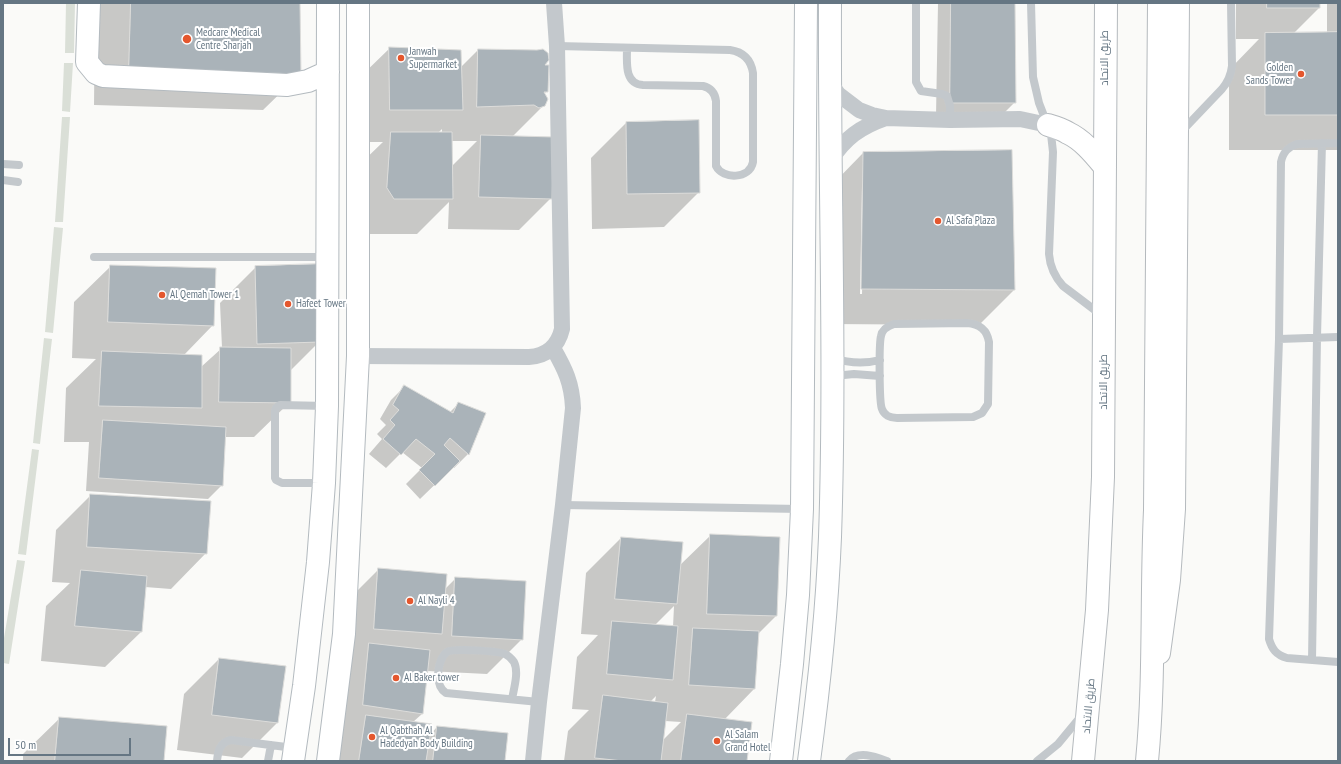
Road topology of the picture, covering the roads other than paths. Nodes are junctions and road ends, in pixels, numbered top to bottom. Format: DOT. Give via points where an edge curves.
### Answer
graph roads {
  1 [pos="89,3"];
  2 [pos="328,3"];
  3 [pos="358,3"];
  4 [pos="554,3"];
  5 [pos="806,3"];
  6 [pos="830,3"];
  7 [pos="916,3"];
  8 [pos="1031,3"];
  9 [pos="1106,3"];
  10 [pos="1159,3"];
  11 [pos="1178,3"];
  12 [pos="1231,3"];
  13 [pos="557,46"];
  14 [pos="627,48"];
  15 [pos="328,72"];
  16 [pos="830,83"];
  17 [pos="886,118"];
  18 [pos="950,120"];
  19 [pos="1048,125"];
  20 [pos="1178,136"];
  21 [pos="1322,143"];
  22 [pos="1338,143"];
  23 [pos="830,161"];
  24 [pos="3,164"];
  25 [pos="19,165"];
  26 [pos="1105,167"];
  27 [pos="3,180"];
  28 [pos="18,182"];
  29 [pos="94,257"];
  30 [pos="328,257"];
  31 [pos="1104,317"];
  32 [pos="1338,337"];
  33 [pos="1317,338"];
  34 [pos="1279,339"];
  35 [pos="552,348"];
  36 [pos="358,356"];
  37 [pos="880,360"];
  38 [pos="833,367"];
  39 [pos="880,376"];
  40 [pos="327,406"];
  41 [pos="324,483"];
  42 [pos="563,505"];
  43 [pos="802,509"];
  44 [pos="318,562"];
  45 [pos="344,634"];
  46 [pos="1312,660"];
  47 [pos="1338,662"];
  48 [pos="1152,685"];
  49 [pos="512,699"];
  50 [pos="539,702"];
  51 [pos="1089,706"];
  52 [pos="271,745"];
  53 [pos="294,755"];
  54 [pos="217,761"];
  55 [pos="268,761"];
  56 [pos="328,761"];
  57 [pos="533,761"];
  58 [pos="781,761"];
  59 [pos="810,761"];
  60 [pos="849,761"];
  61 [pos="887,761"];
  62 [pos="1037,761"];
  63 [pos="1083,761"];
  64 [pos="1147,761"];
  1 -- 15 [label="main road" via="87,62 96,73 110,77 287,85 308,81"];
  2 -- 15 [label="main road"];
  3 -- 36 [label="main road"];
  4 -- 13 [label="street"];
  5 -- 43 [label="main road"];
  6 -- 16 [label="main road"];
  7 -- 18 [label="lane" via="916,82 921,90 947,96"];
  8 -- 19 [label="lane" via="1033,77 1039,103"];
  9 -- 26 [label="main road, طريق الاتحاد"];
  10 -- 48 [label="main road"];
  11 -- 20 [label="main road"];
  12 -- 20 [label="lane" via="1231,74 1227,82"];
  13 -- 14 [label="lane"];
  13 -- 35 [label="street" via="562,329"];
  14 -- 14 [label="lane" via="628,76 634,83 643,86 703,86 714,92 716,166 726,175 749,171 753,162 753,73 747,57 730,50"];
  15 -- 30 [label="main road"];
  16 -- 17 [label="street" via="838,94 859,110"];
  16 -- 23 [label="main road"];
  17 -- 18 [label="street"];
  17 -- 23 [label="street" via="858,130 847,139"];
  18 -- 19 [label="street" via="1020,119"];
  19 -- 26 [label="main road" via="1069,133 1082,142"];
  19 -- 31 [label="lane" via="1054,162 1051,268 1063,286"];
  20 -- 48 [label="main road" via="1174,509 1165,615"];
  21 -- 22 [label="lane"];
  21 -- 33 [label="lane"];
  21 -- 34 [label="lane" via="1291,146 1281,162"];
  23 -- 38 [label="main road"];
  24 -- 25 [label="lane"];
  26 -- 31 [label="main road, طريق الاتحاد"];
  27 -- 28 [label="lane"];
  29 -- 30 [label="lane"];
  30 -- 40 [label="main road"];
  31 -- 51 [label="main road, طريق الاتحاد" via="1101,537"];
  32 -- 33 [label="lane"];
  33 -- 34 [label="lane"];
  33 -- 46 [label="lane"];
  34 -- 46 [label="lane" via="1269,639 1273,649 1281,656"];
  35 -- 36 [label="street" via="542,355 529,357"];
  35 -- 42 [label="street" via="569,381 573,408"];
  36 -- 45 [label="main road"];
  37 -- 38 [label="lane" via="842,361"];
  37 -- 39 [label="lane"];
  37 -- 39 [label="lane" via="881,336 886,328 894,324 980,326 990,342 988,404 986,409 973,417 888,416 880,404"];
  38 -- 39 [label="lane" via="854,374"];
  38 -- 59 [label="main road" via="830,538 825,619"];
  40 -- 41 [label="main road"];
  40 -- 41 [label="lane" via="280,405 275,411 276,480 282,483"];
  41 -- 44 [label="main road"];
  42 -- 43 [label="lane"];
  42 -- 50 [label="street"];
  43 -- 58 [label="main road" via="793,656"];
  44 -- 45 [label="main road" via="325,570 328,580 328,623 335,631"];
  44 -- 53 [label="main road"];
  45 -- 56 [label="main road"];
  46 -- 47 [label="lane"];
  48 -- 64 [label="main road"];
  49 -- 49 [label="lane" via="516,668 509,656 500,653 454,650 446,653 441,659 439,686 443,691"];
  49 -- 50 [label="lane"];
  50 -- 57 [label="street"];
  51 -- 62 [label="lane" via="1058,744"];
  51 -- 63 [label="main road, طريق الاتحاد"];
  52 -- 53 [label="lane"];
  52 -- 54 [label="lane" via="227,740 219,749"];
  52 -- 55 [label="lane"];
  60 -- 61 [label="lane" via="855,756 862,755"];
}
